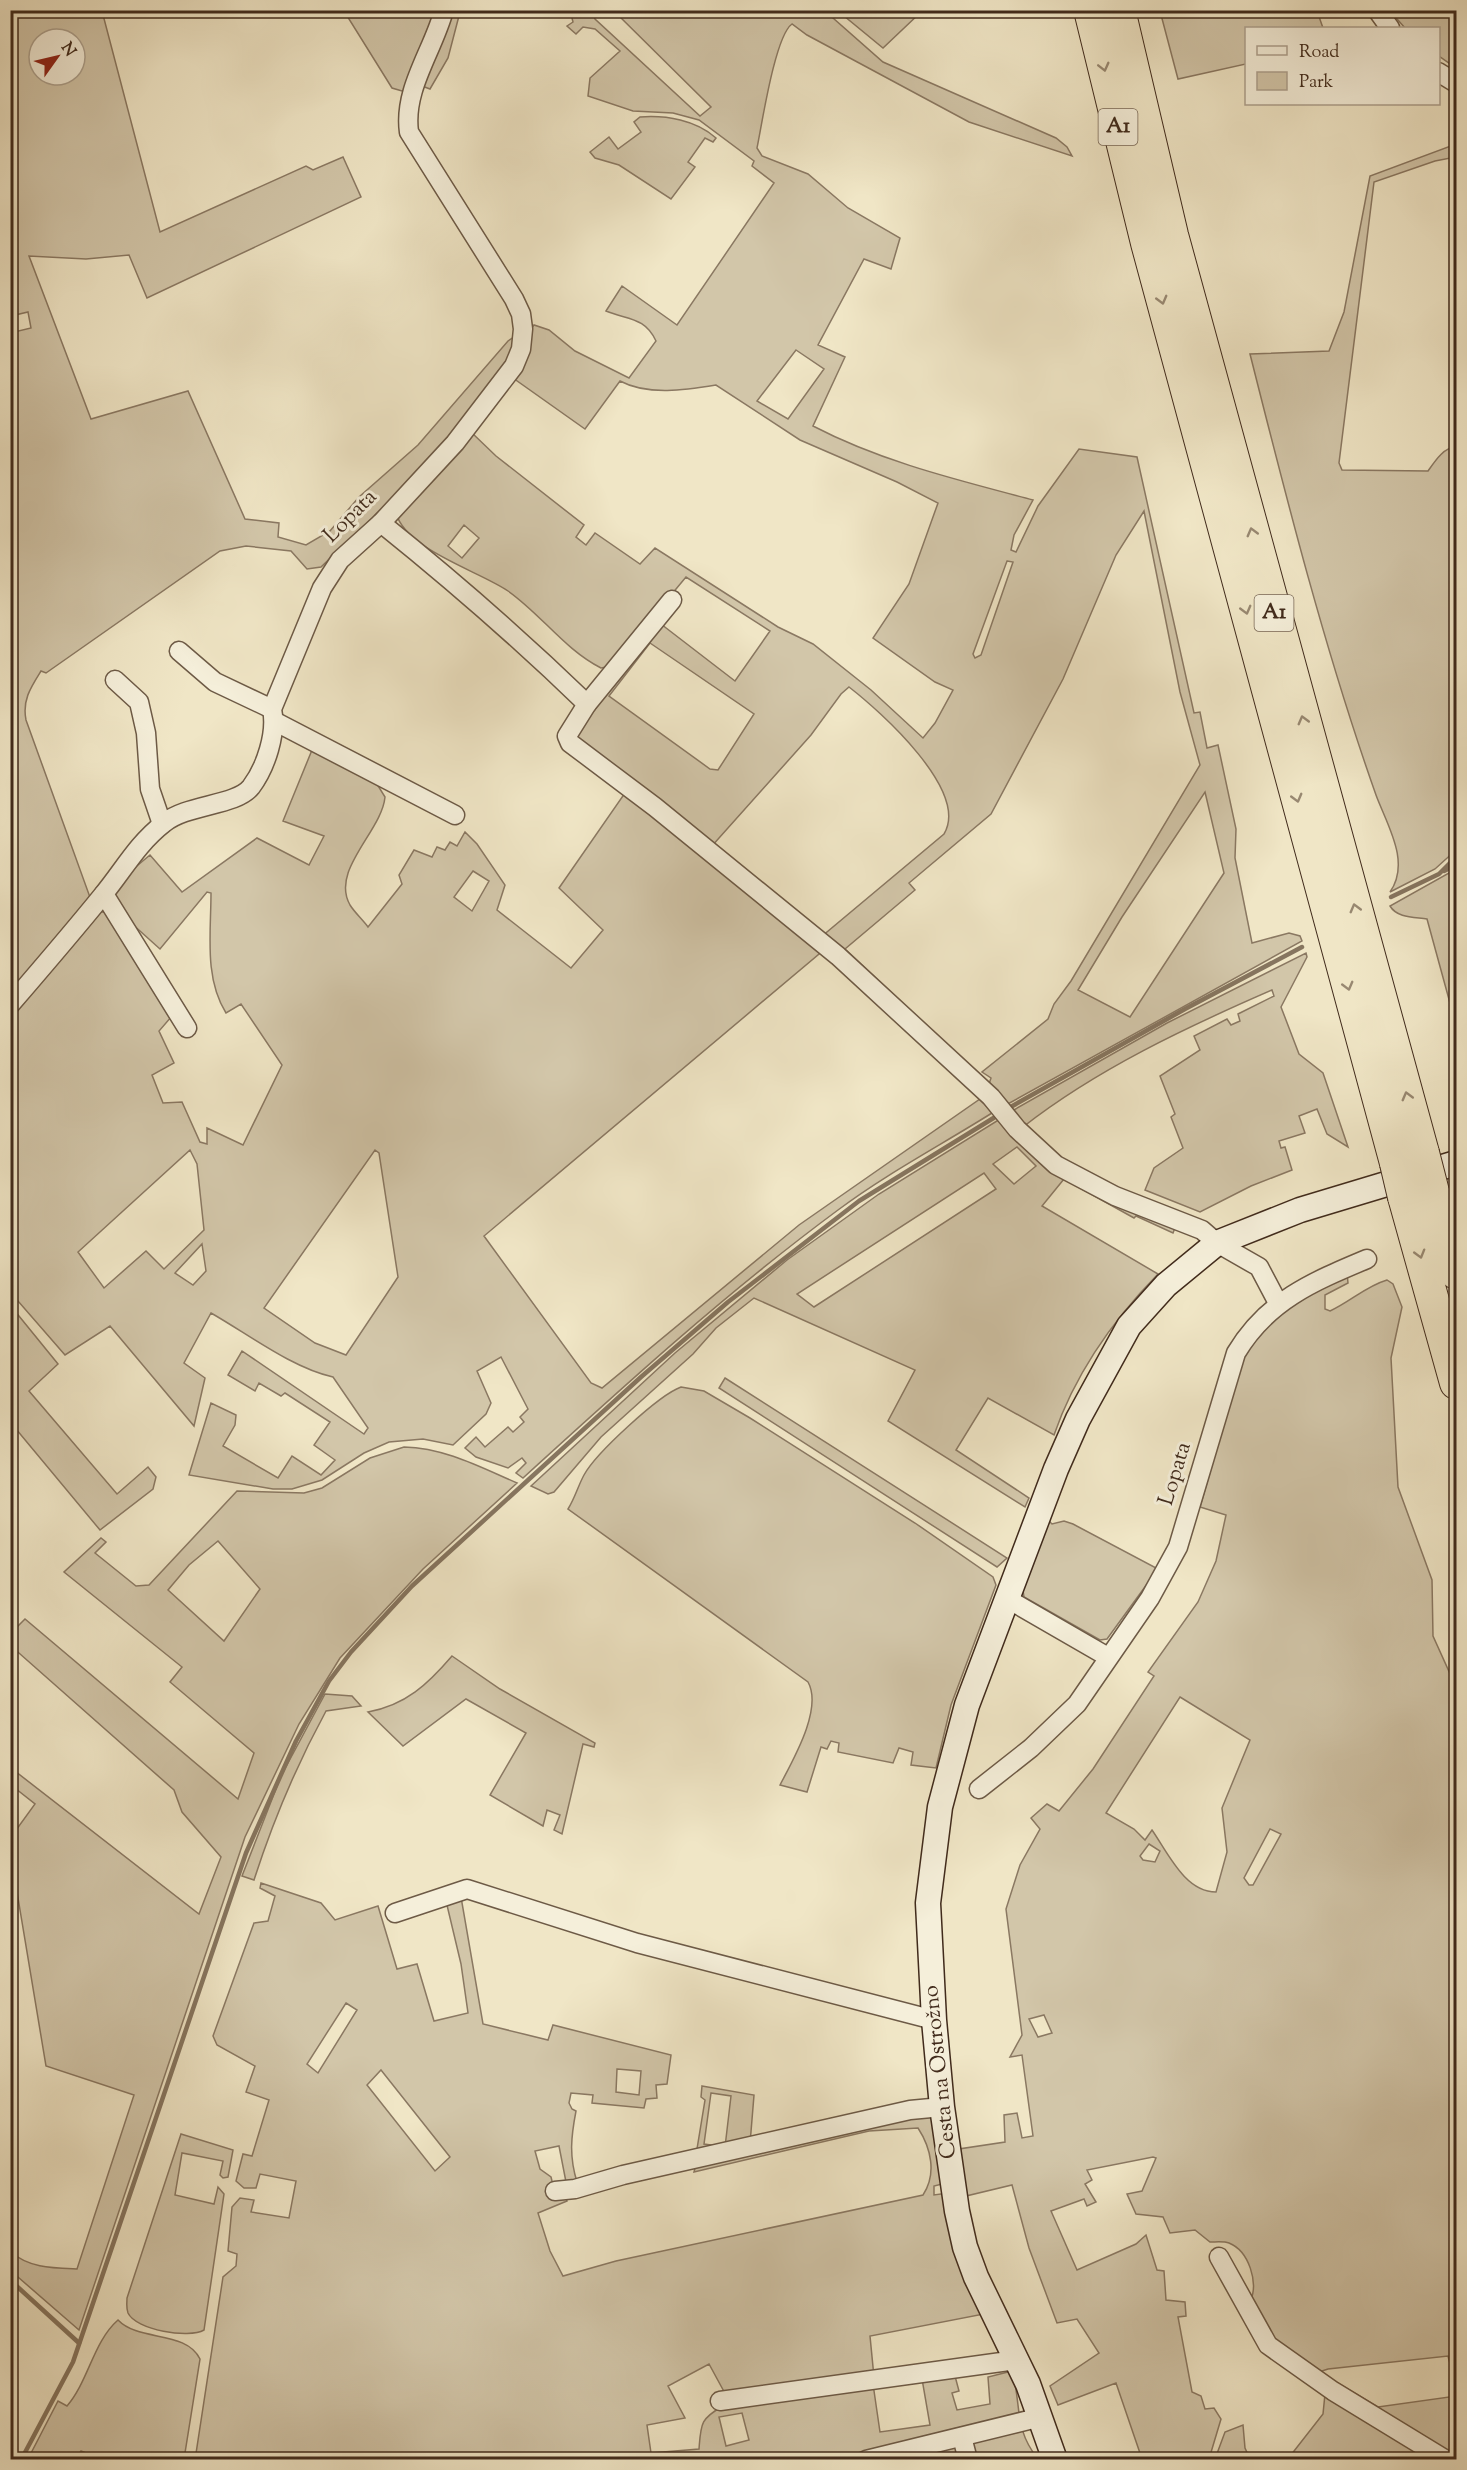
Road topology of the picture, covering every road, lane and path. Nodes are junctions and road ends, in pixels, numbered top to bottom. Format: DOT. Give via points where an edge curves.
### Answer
graph roads {
  1 [pos="444,10"];
  2 [pos="1090,10"];
  3 [pos="1119,10"];
  4 [pos="1377,10"];
  5 [pos="1389,27"];
  6 [pos="1440,73"];
  7 [pos="1456,83"];
  8 [pos="381,523"];
  9 [pos="672,600"];
  10 [pos="179,651"];
  11 [pos="115,680"];
  12 [pos="587,704"];
  13 [pos="273,715"];
  14 [pos="455,815"];
  15 [pos="162,824"];
  16 [pos="104,894"];
  17 [pos="10,1005"];
  18 [pos="187,1028"];
  19 [pos="1409,1158"];
  20 [pos="1456,1163"];
  21 [pos="1419,1194"];
  22 [pos="1217,1243"];
  23 [pos="1367,1259"];
  24 [pos="1456,1273"];
  25 [pos="1278,1303"];
  26 [pos="1456,1383"];
  27 [pos="1006,1598"];
  28 [pos="1108,1657"];
  29 [pos="980,1789"];
  30 [pos="395,1913"];
  31 [pos="934,2020"];
  32 [pos="942,2107"];
  33 [pos="555,2191"];
  34 [pos="1220,2257"];
  35 [pos="1016,2360"];
  36 [pos="720,2401"];
  37 [pos="1041,2417"];
  38 [pos="962,2437"];
  39 [pos="867,2460"];
  40 [pos="968,2460"];
  41 [pos="1055,2460"];
  42 [pos="1446,2460"];
  1 -- 8 [label="street, Lopata" via="408,103 409,132 514,299 521,314 521,348 514,366 456,443"];
  2 -- 19 [label="highway, A1, one-way" via="1147,243"];
  19 -- 3 [label="highway, A1, one-way" via="1172,235"];
  4 -- 5 [label="street"];
  6 -- 7 [label="street"];
  8 -- 12 [label="street" via="432,563"];
  8 -- 13 [label="street, Lopata" via="340,560 322,588"];
  9 -- 12 [label="street"];
  10 -- 13 [label="street" via="215,682"];
  11 -- 15 [label="street" via="139,702 146,733 150,789"];
  12 -- 22 [label="street" via="567,736 570,743 838,956 991,1097 1017,1129 1056,1166 1114,1196 1202,1230"];
  13 -- 14 [label="street"];
  13 -- 15 [label="street, Lopata" via="270,745 249,789 236,798 179,812"];
  15 -- 16 [label="street, Lopata" via="130,855"];
  16 -- 17 [label="street, Lopata"];
  16 -- 18 [label="street"];
  19 -- 21 [label="highway, A1, bridge"];
  20 -- 22 [label="street, Cesta na Ostrožno" via="1300,1210"];
  21 -- 24 [label="highway, A1"];
  21 -- 26 [label="highway, A1, one-way"];
  22 -- 25 [label="street" via="1259,1267"];
  22 -- 27 [label="street, Cesta na Ostrožno" via="1167,1285 1129,1326 1077,1419"];
  23 -- 25 [label="street, Lopata"];
  25 -- 28 [label="street, Lopata" via="1248,1332 1236,1353 1178,1547 1150,1598"];
  27 -- 28 [label="street"];
  27 -- 31 [label="street, Cesta na Ostrožno" via="967,1705 947,1773 936,1835 928,1903"];
  28 -- 29 [label="street, Lopata" via="1077,1704 1031,1749"];
  30 -- 31 [label="street" via="466,1889 637,1943"];
  31 -- 32 [label="street, Cesta na Ostrožno"];
  32 -- 33 [label="street" via="910,2110"];
  32 -- 35 [label="street, Cesta na Ostrožno" via="965,2247"];
  34 -- 42 [label="street" via="1268,2345 1333,2391"];
  35 -- 36 [label="street"];
  35 -- 37 [label="street, Cesta na Ostrožno"];
  37 -- 38 [label="street"];
  37 -- 41 [label="street, Cesta na Ostrožno"];
  38 -- 39 [label="street"];
  38 -- 40 [label="street"];
}
